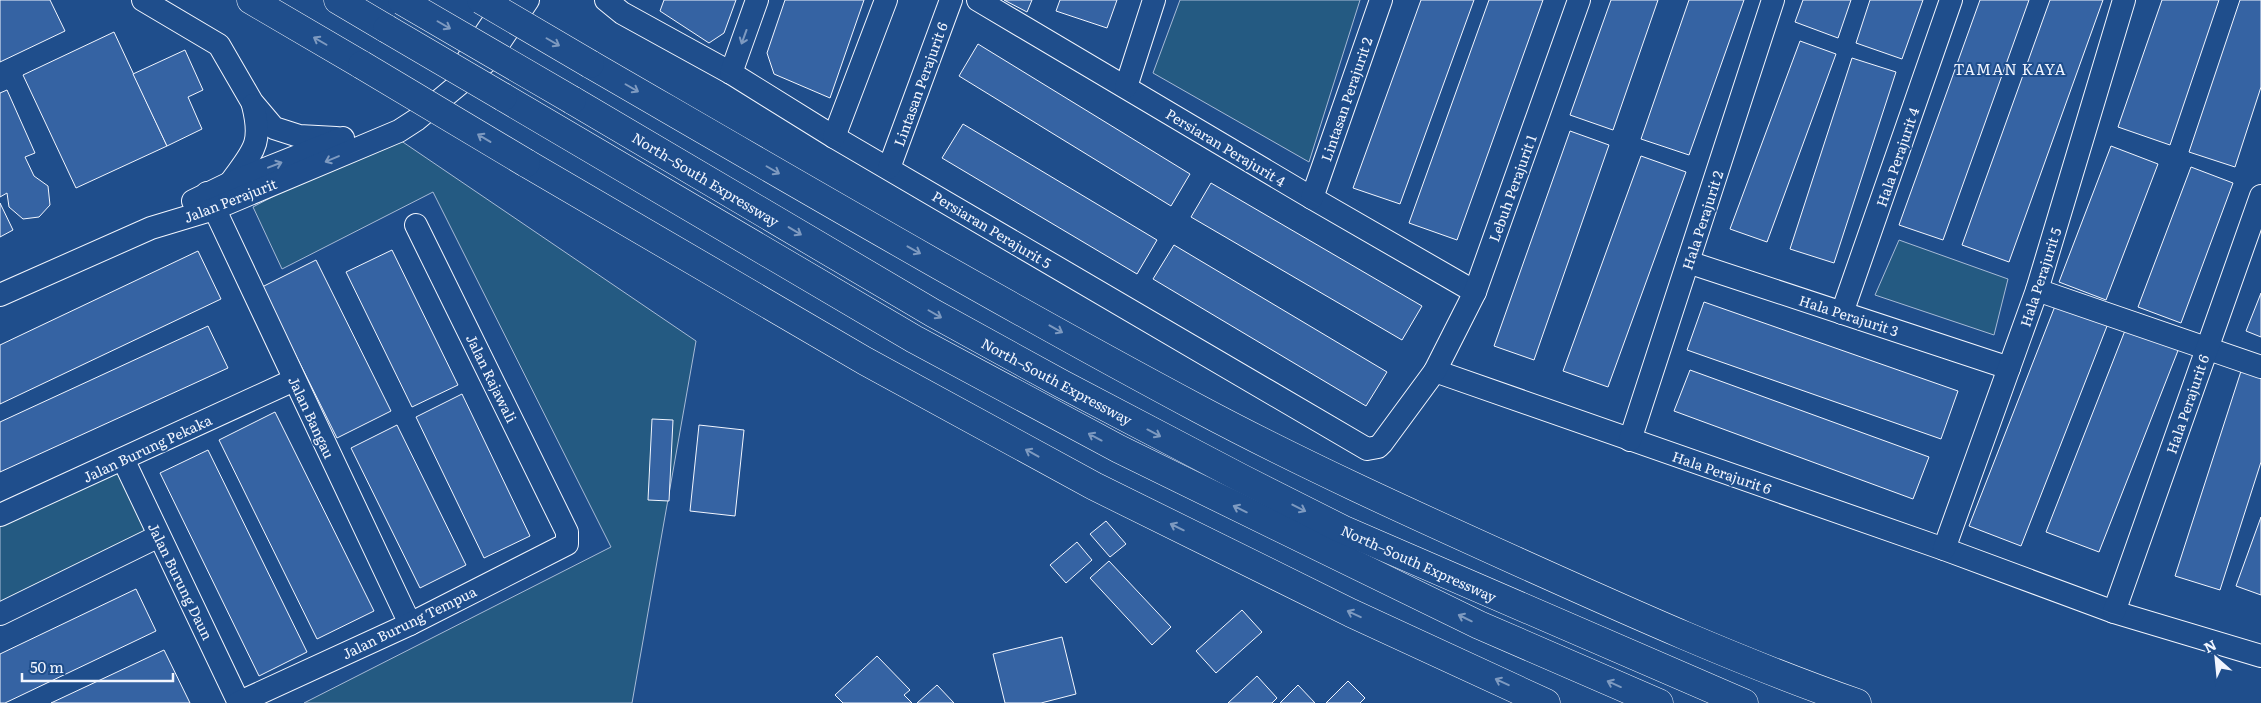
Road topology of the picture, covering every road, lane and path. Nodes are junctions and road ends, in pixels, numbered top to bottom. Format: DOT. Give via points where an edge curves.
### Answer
graph roads {
  1 [pos="143,0"];
  2 [pos="250,0"];
  3 [pos="338,0"];
  4 [pos="401,0"];
  5 [pos="481,0"];
  6 [pos="508,0"];
  7 [pos="528,0"];
  8 [pos="589,0"];
  9 [pos="757,0"];
  10 [pos="886,0"];
  11 [pos="951,0"];
  12 [pos="978,0"];
  13 [pos="1154,0"];
  14 [pos="1381,0"];
  15 [pos="1579,0"];
  16 [pos="1773,0"];
  17 [pos="1951,0"];
  18 [pos="2124,0"];
  19 [pos="618,4"];
  20 [pos="731,73"];
  21 [pos="1126,87"];
  22 [pos="252,102"];
  23 [pos="834,137"];
  24 [pos="343,138"];
  25 [pos="889,168"];
  26 [pos="230,182"];
  27 [pos="2261,196"];
  28 [pos="1312,198"];
  29 [pos="210,201"];
  30 [pos="416,225"];
  31 [pos="1688,262"];
  32 [pos="2037,290"];
  33 [pos="1475,292"];
  34 [pos="0,295"];
  35 [pos="1842,313"];
  36 [pos="2206,349"];
  37 [pos="2261,366"];
  38 [pos="2009,368"];
  39 [pos="1435,371"];
  40 [pos="294,380"];
  41 [pos="1630,440"];
  42 [pos="123,459"];
  43 [pos="0,516"];
  44 [pos="567,532"];
  45 [pos="159,536"];
  46 [pos="1944,549"];
  47 [pos="2114,612"];
  48 [pos="0,614"];
  49 [pos="410,624"];
  50 [pos="2261,656"];
  51 [pos="238,703"];
  52 [pos="1546,703"];
  53 [pos="1659,703"];
  54 [pos="1744,703"];
  55 [pos="1857,703"];
  1 -- 22 [label="street" via="219,45"];
  52 -- 2 [label="main road, one-way, bridge" via="1351,613 1094,486 865,361"];
  53 -- 3 [label="main road, North–South Expressway, one-way, bridge" via="1479,625 1119,449 914,339"];
  4 -- 54 [label="main road, North–South Expressway, one-way, bridge" via="933,313 1232,474 1342,529"];
  5 -- 55 [label="main road, one-way, bridge" via="835,206 1200,410 1368,493 1578,589 1776,674"];
  6 -- 24 [label="street, Jalan Perajurit" via="472,56 409,110"];
  7 -- 29 [label="street, Jalan Perajurit, one-way" via="487,61 399,131"];
  8 -- 19 [label="street, Persiaran Perajurit 5"];
  9 -- 20 [label="street, one-way"];
  10 -- 23 [label="street"];
  11 -- 25 [label="street, Lintasan Perajurit 6"];
  12 -- 21 [label="street, Persiaran Perajurit 4"];
  13 -- 21 [label="street"];
  14 -- 28 [label="street, Lintasan Perajurit 2"];
  15 -- 33 [label="street, Lebuh Perajurit 1"];
  16 -- 31 [label="street, Hala Perajurit 2"];
  17 -- 35 [label="street, Hala Perajurit 4"];
  18 -- 32 [label="street, Hala Perajurit 5"];
  19 -- 20 [label="street, Persiaran Perajurit 5"];
  20 -- 23 [label="street, Persiaran Perajurit 5"];
  21 -- 28 [label="street, Persiaran Perajurit 4"];
  22 -- 24 [label="street" via="274,128 284,133"];
  22 -- 26 [label="street" via="258,124 256,144"];
  23 -- 25 [label="street, Persiaran Perajurit 5"];
  26 -- 24 [label="street, Jalan Perajurit, one-way"];
  25 -- 39 [label="street, Persiaran Perajurit 5" via="1362,446 1373,448 1382,443"];
  26 -- 29 [label="street, Jalan Perajurit"];
  27 -- 36 [label="street, Hala Perajurit 6"];
  28 -- 33 [label="street, Persiaran Perajurit 4"];
  29 -- 34 [label="street, Jalan Perajurit"];
  29 -- 40 [label="street, Jalan Bangau"];
  30 -- 44 [label="street, Jalan Rajawali"];
  31 -- 35 [label="street, Hala Perajurit 3"];
  31 -- 41 [label="street, Hala Perajurit 2"];
  32 -- 36 [label="street"];
  32 -- 38 [label="street, Hala Perajurit 5"];
  33 -- 39 [label="street, Lebuh Perajurit 1"];
  35 -- 38 [label="street, Hala Perajurit 3"];
  36 -- 37 [label="street"];
  36 -- 47 [label="street, Hala Perajurit 6"];
  38 -- 46 [label="street, Hala Perajurit 5"];
  39 -- 41 [label="street, Hala Perajurit 6"];
  40 -- 42 [label="street, Jalan Burung Pekaka"];
  40 -- 49 [label="street, Jalan Bangau"];
  41 -- 46 [label="street, Hala Perajurit 6"];
  42 -- 43 [label="street, Jalan Burung Pekaka"];
  42 -- 45 [label="street, Jalan Burung Daun"];
  44 -- 49 [label="street, Jalan Burung Tempua" via="567,544 562,548"];
  45 -- 48 [label="street"];
  45 -- 51 [label="street, Jalan Burung Daun"];
  46 -- 47 [label="street, Hala Perajurit 6"];
  47 -- 50 [label="street, Hala Perajurit 6"];
  49 -- 51 [label="street, Jalan Burung Tempua"];
}
